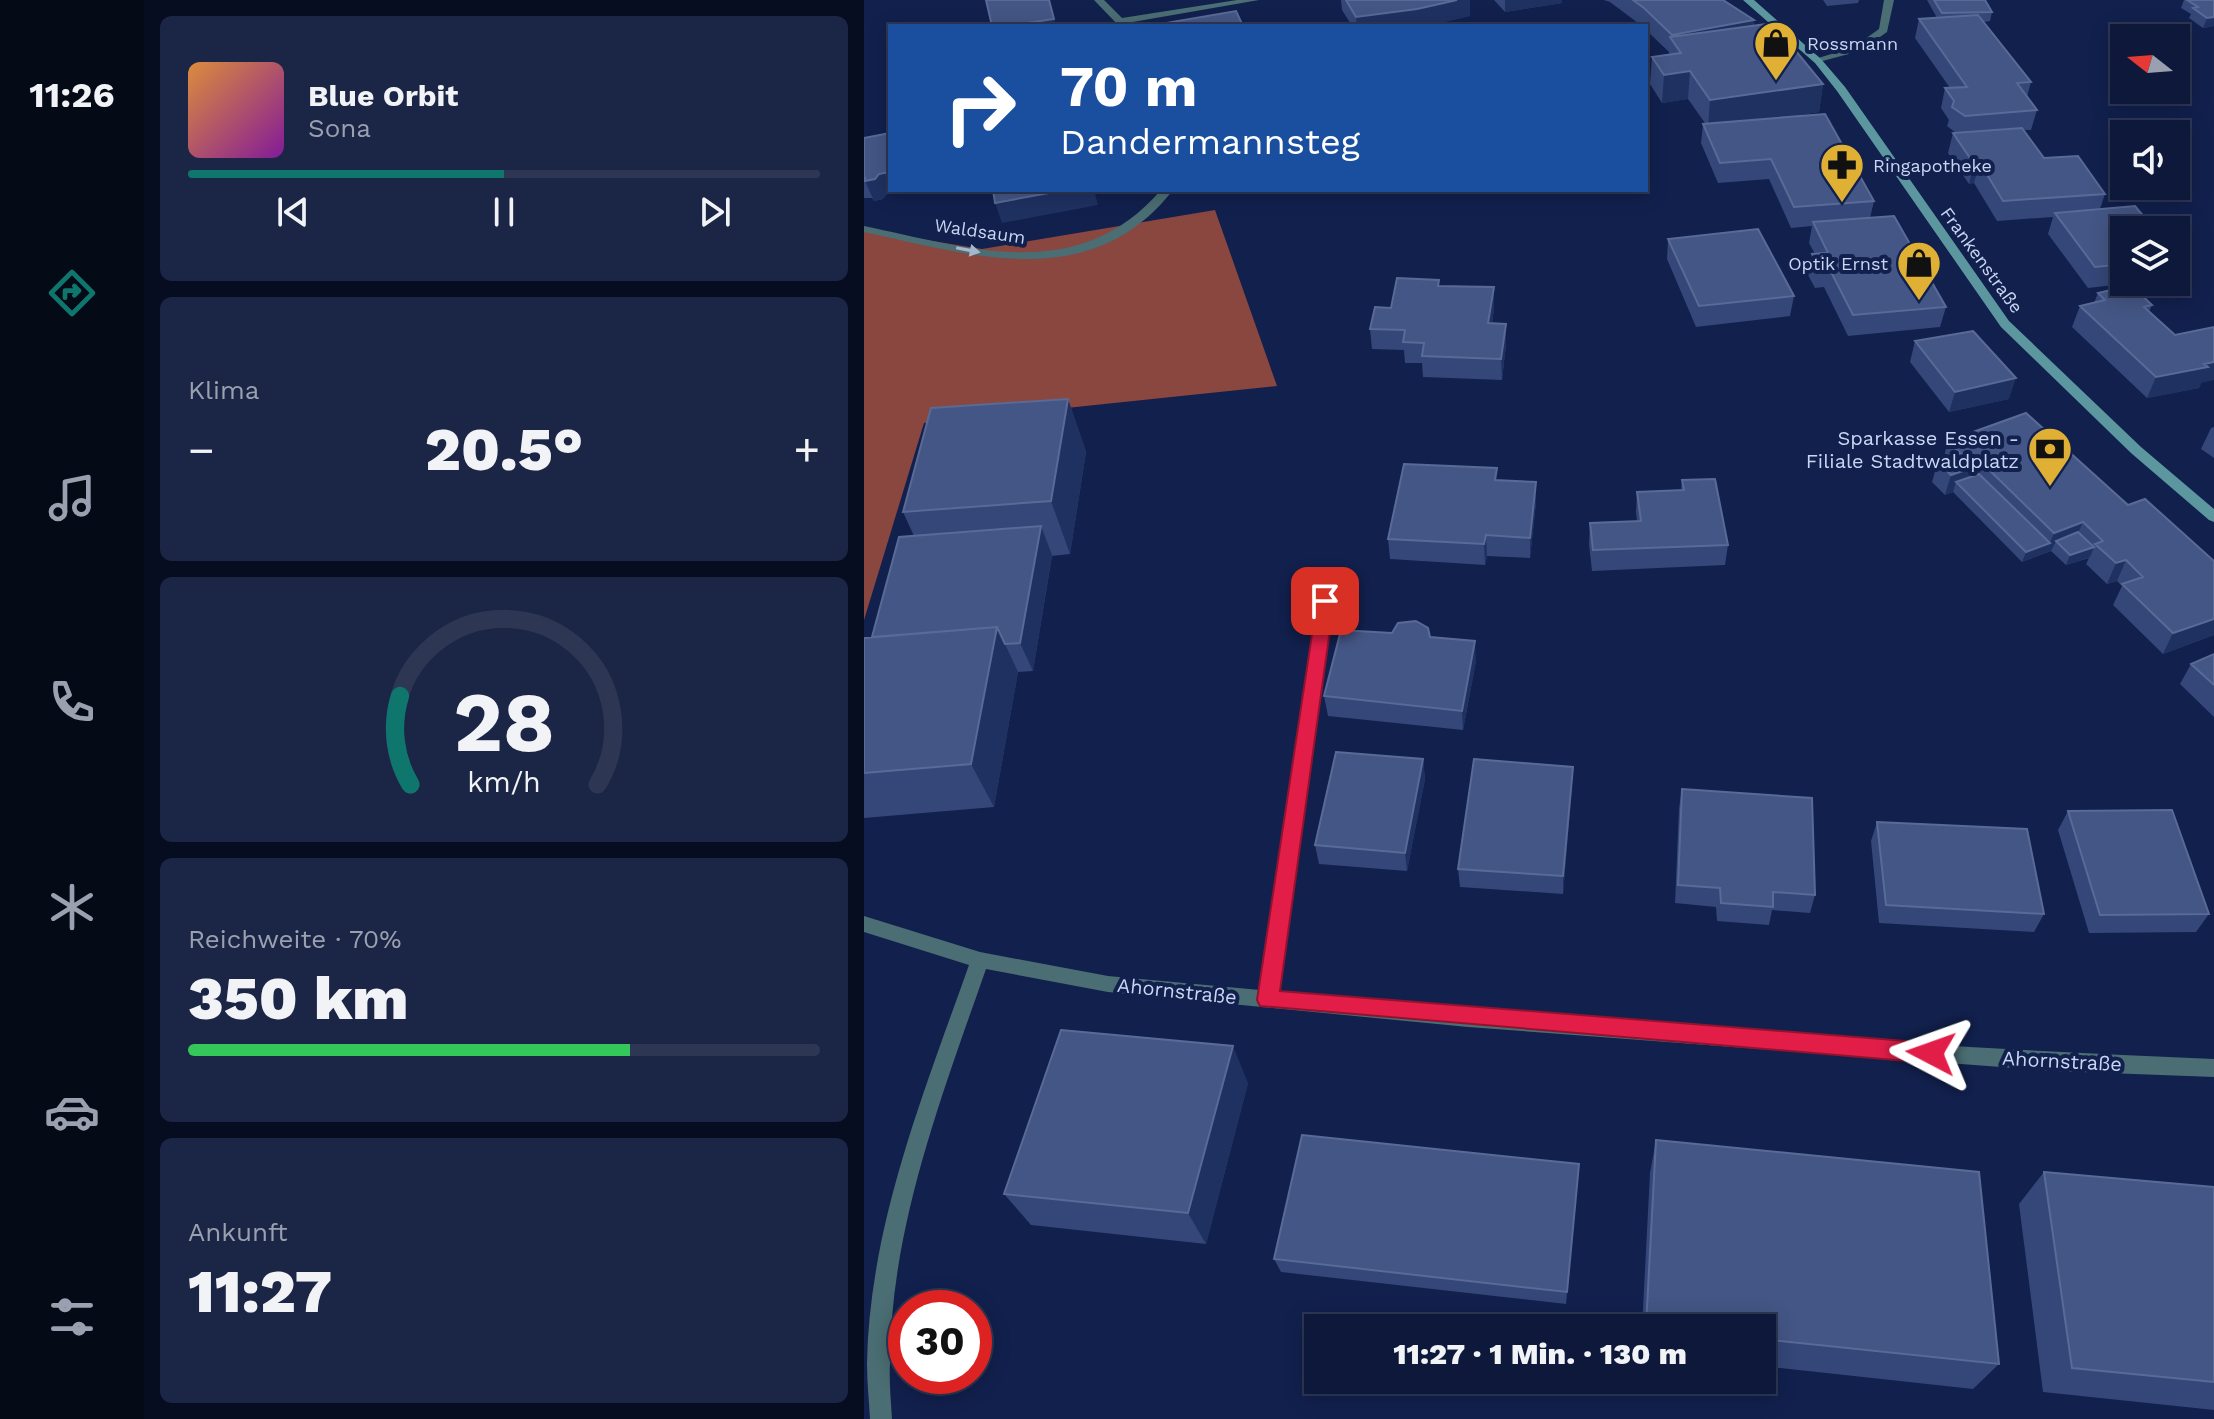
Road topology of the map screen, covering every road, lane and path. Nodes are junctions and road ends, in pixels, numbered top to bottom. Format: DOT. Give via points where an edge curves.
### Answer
graph roads {
  1 [pos="1099,0"];
  2 [pos="1254,0"];
  3 [pos="1748,0"];
  4 [pos="1889,0"];
  5 [pos="1123,23"];
  6 [pos="1818,61"];
  7 [pos="1165,192"];
  8 [pos="864,229"];
  9 [pos="2214,517"];
  10 [pos="1325,601"];
  11 [pos="864,924"];
  12 [pos="980,960"];
  13 [pos="1268,1000"];
  14 [pos="2214,1068"];
  15 [pos="881,1419"];
  1 -- 5 [label="street"];
  2 -- 5 [label="street"];
  3 -- 6 [label="main road, Frankenstraße"];
  4 -- 6 [label="street" via="1884,30 1857,49"];
  6 -- 9 [label="main road, Frankenstraße" via="2005,324"];
  8 -- 7 [label="street, Waldsaum, one-way" via="1027,257 1072,251 1120,231"];
  10 -- 13 [label="street"];
  11 -- 12 [label="street, Ahornstraße"];
  12 -- 13 [label="street, Ahornstraße" via="1108,984"];
  12 -- 15 [label="street" via="899,1190 878,1293 874,1387"];
  13 -- 14 [label="street, Ahornstraße" via="2054,1062"];
}
